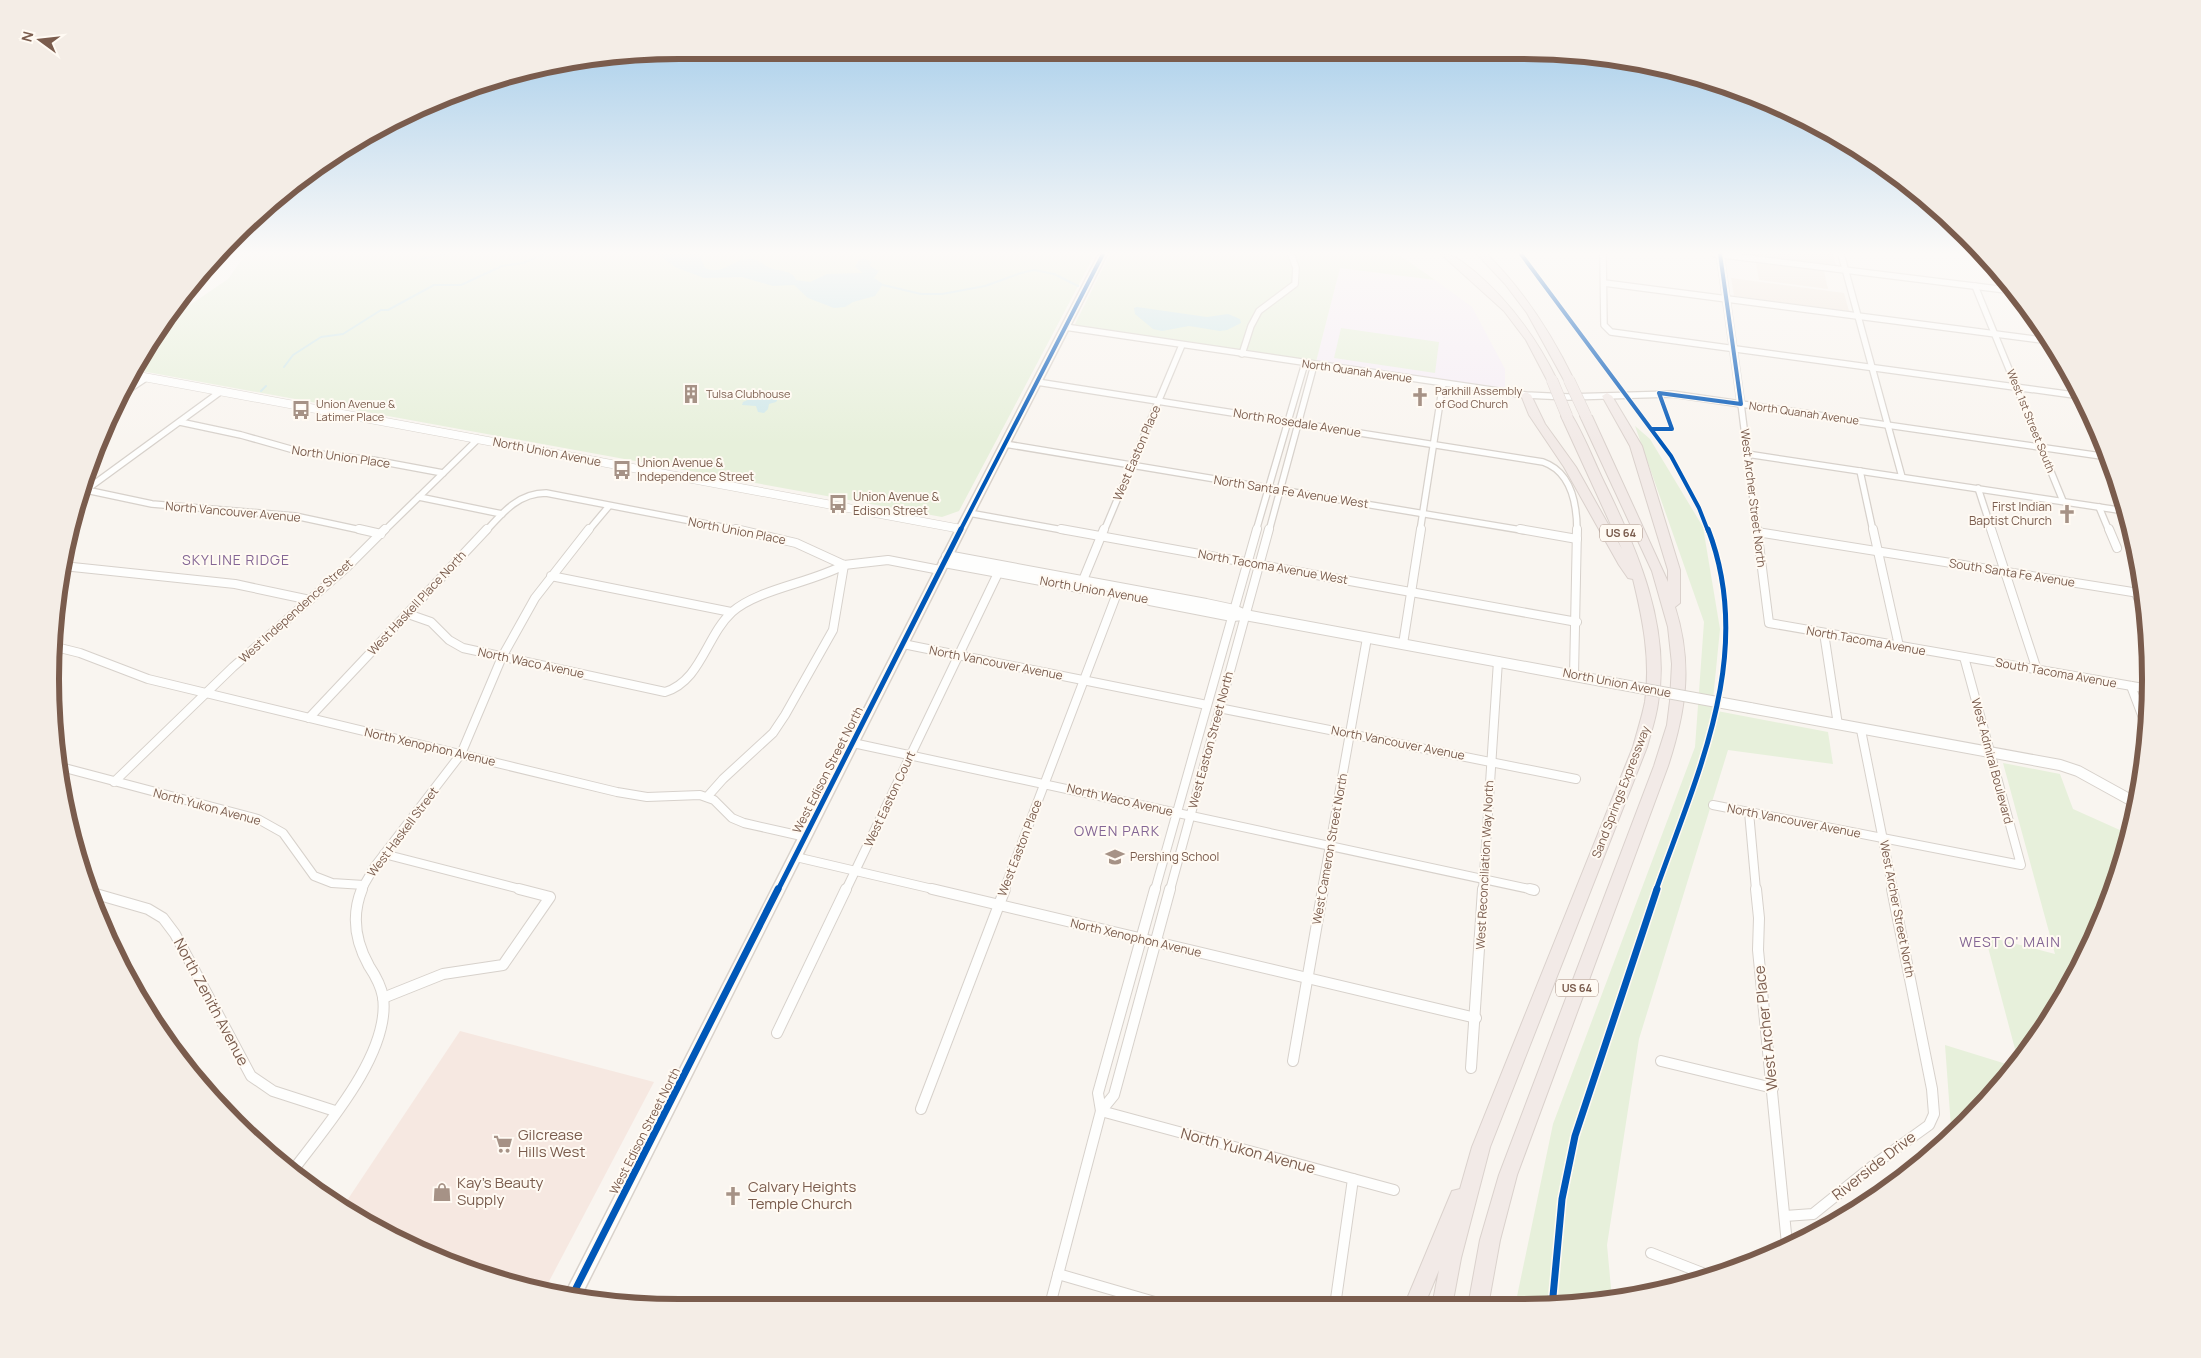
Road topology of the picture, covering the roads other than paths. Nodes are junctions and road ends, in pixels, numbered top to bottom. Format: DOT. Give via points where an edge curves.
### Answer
graph roads {
  1 [pos="1070,317"];
  2 [pos="1256,317"];
  3 [pos="1516,317"];
  4 [pos="1535,317"];
  5 [pos="1604,317"];
  6 [pos="1728,317"];
  7 [pos="1859,317"];
  8 [pos="1869,317"];
  9 [pos="1987,317"];
  10 [pos="1065,327"];
  11 [pos="1994,334"];
  12 [pos="2042,340"];
  13 [pos="1182,345"];
  14 [pos="1732,349"];
  15 [pos="1242,354"];
  16 [pos="1305,363"];
  17 [pos="1314,364"];
  18 [pos="1872,368"];
  19 [pos="138,377"];
  20 [pos="146,378"];
  21 [pos="1569,380"];
  22 [pos="1037,382"];
  23 [pos="1443,384"];
  24 [pos="132,387"];
  25 [pos="2017,388"];
  26 [pos="220,392"];
  27 [pos="1526,395"];
  28 [pos="2073,395"];
  29 [pos="1606,396"];
  30 [pos="1159,402"];
  31 [pos="1741,404"];
  32 [pos="1586,416"];
  33 [pos="180,422"];
  34 [pos="1288,422"];
  35 [pos="1298,424"];
  36 [pos="1889,425"];
  37 [pos="478,440"];
  38 [pos="1005,444"];
  39 [pos="1433,445"];
  40 [pos="2041,447"];
  41 [pos="1747,454"];
  42 [pos="2100,456"];
  43 [pos="1132,465"];
  44 [pos="1860,471"];
  45 [pos="443,473"];
  46 [pos="1902,477"];
  47 [pos="90,487"];
  48 [pos="1269,488"];
  49 [pos="1978,488"];
  50 [pos="1280,490"];
  51 [pos="89,491"];
  52 [pos="530,494"];
  53 [pos="418,497"];
  54 [pos="2063,501"];
  55 [pos="609,506"];
  56 [pos="2099,506"];
  57 [pos="2118,509"];
  58 [pos="969,513"];
  59 [pos="502,514"];
  60 [pos="1422,514"];
  61 [pos="961,529"];
  62 [pos="1757,532"];
  63 [pos="381,534"];
  64 [pos="1102,537"];
  65 [pos="1578,539"];
  66 [pos="2117,548"];
  67 [pos="1878,552"];
  68 [pos="944,563"];
  69 [pos="1247,563"];
  70 [pos="844,565"];
  71 [pos="1258,565"];
  72 [pos="69,567"];
  73 [pos="1000,569"];
  74 [pos="2004,572"];
  75 [pos="551,576"];
  76 [pos="1082,584"];
  77 [pos="1118,591"];
  78 [pos="1411,592"];
  79 [pos="2136,593"];
  80 [pos="1645,594"];
  81 [pos="310,600"];
  82 [pos="731,612"];
  83 [pos="1233,613"];
  84 [pos="408,614"];
  85 [pos="1245,615"];
  86 [pos="1577,622"];
  87 [pos="1769,623"];
  88 [pos="1675,626"];
  89 [pos="1824,634"];
  90 [pos="1367,638"];
  91 [pos="903,644"];
  92 [pos="1403,644"];
  93 [pos="1899,646"];
  94 [pos="60,648"];
  95 [pos="960,656"];
  96 [pos="502,657"];
  97 [pos="1964,657"];
  98 [pos="1498,661"];
  99 [pos="2037,670"];
  100 [pos="1574,675"];
  101 [pos="1083,680"];
  102 [pos="2131,686"];
  103 [pos="2142,688"];
  104 [pos="206,693"];
  105 [pos="1208,701"];
  106 [pos="1220,703"];
  107 [pos="2141,713"];
  108 [pos="1204,715"];
  109 [pos="1216,717"];
  110 [pos="309,718"];
  111 [pos="1838,725"];
  112 [pos="1861,730"];
  113 [pos="1349,734"];
  114 [pos="853,743"];
  115 [pos="1989,753"];
  116 [pos="461,754"];
  117 [pos="910,755"];
  118 [pos="1491,762"];
  119 [pos="65,768"];
  120 [pos="1576,779"];
  121 [pos="114,782"];
  122 [pos="1045,783"];
  123 [pos="707,797"];
  124 [pos="2130,800"];
  125 [pos="1713,806"];
  126 [pos="1749,812"];
  127 [pos="1177,813"];
  128 [pos="1190,816"];
  129 [pos="806,837"];
  130 [pos="1884,839"];
  131 [pos="1331,846"];
  132 [pos="384,854"];
  133 [pos="796,857"];
  134 [pos="2021,865"];
  135 [pos="856,871"];
  136 [pos="1484,879"];
  137 [pos="364,884"];
  138 [pos="1534,890"];
  139 [pos="98,895"];
  140 [pos="998,905"];
  141 [pos="1142,939"];
  142 [pos="1156,942"];
  143 [pos="1308,978"];
  144 [pos="383,998"];
  145 [pos="1476,1018"];
  146 [pos="777,1033"];
  147 [pos="1293,1061"];
  148 [pos="1661,1061"];
  149 [pos="1471,1068"];
  150 [pos="1773,1088"];
  151 [pos="1932,1089"];
  152 [pos="921,1109"];
  153 [pos="335,1111"];
  154 [pos="1101,1111"];
  155 [pos="1481,1147"];
  156 [pos="296,1167"];
  157 [pos="1353,1179"];
  158 [pos="1394,1190"];
  159 [pos="1785,1216"];
  160 [pos="1787,1239"];
  161 [pos="1651,1253"];
  162 [pos="1484,1267"];
  163 [pos="1701,1272"];
  164 [pos="1058,1274"];
  165 [pos="575,1290"];
  166 [pos="1051,1299"];
  167 [pos="1145,1299"];
  168 [pos="1336,1299"];
  169 [pos="1417,1299"];
  170 [pos="1443,1299"];
  171 [pos="1479,1299"];
  172 [pos="1488,1299"];
  1 -- 10 [label="main road, West Edison Street North"];
  2 -- 15 [label="street"];
  3 -- 80 [label="highway, Sand Springs Expressway / US 64, bridge" via="1538,350"];
  4 -- 21 [label="highway, US 64"];
  5 -- 14 [label="street" via="1604,325 1609,331"];
  6 -- 14 [label="street, West Archer Street North"];
  7 -- 18 [label="street"];
  8 -- 11 [label="street"];
  9 -- 11 [label="street, West 1st Street South"];
  10 -- 13 [label="street, North Quanah Avenue"];
  10 -- 22 [label="main road, West Edison Street North"];
  11 -- 12 [label="street"];
  11 -- 25 [label="street, West 1st Street South"];
  13 -- 15 [label="street, North Quanah Avenue"];
  13 -- 30 [label="street, West Easton Place"];
  14 -- 18 [label="street"];
  14 -- 31 [label="street, West Archer Street North"];
  15 -- 16 [label="street, North Quanah Avenue"];
  16 -- 17 [label="street, North Quanah Avenue"];
  16 -- 34 [label="street, West Easton Street North"];
  17 -- 23 [label="street, North Quanah Avenue"];
  17 -- 35 [label="street, West Easton Street North"];
  18 -- 25 [label="street"];
  18 -- 36 [label="street"];
  19 -- 20 [label="street, North Union Avenue"];
  20 -- 24 [label="street"];
  20 -- 26 [label="street, North Union Avenue"];
  21 -- 32 [label="highway, US 64, bridge"];
  22 -- 30 [label="street, North Rosedale Avenue"];
  22 -- 38 [label="main road, West Edison Street North"];
  23 -- 27 [label="street, North Quanah Avenue"];
  23 -- 39 [label="street"];
  25 -- 28 [label="street"];
  25 -- 40 [label="street, West 1st Street South"];
  26 -- 33 [label="street"];
  26 -- 37 [label="street, North Union Avenue"];
  27 -- 29 [label="street, North Quanah Avenue"];
  27 -- 80 [label="highway" via="1536,420 1569,466 1610,542"];
  29 -- 31 [label="street, North Quanah Avenue" via="1672,394"];
  29 -- 88 [label="highway" via="1636,446 1674,570"];
  30 -- 34 [label="street, North Rosedale Avenue"];
  30 -- 43 [label="street, West Easton Place"];
  31 -- 36 [label="street, North Quanah Avenue"];
  31 -- 41 [label="street, West Archer Street North"];
  32 -- 88 [label="highway, US 64" via="1658,571"];
  33 -- 45 [label="street, North Union Place" via="300,452 373,460"];
  33 -- 47 [label="street"];
  34 -- 35 [label="street, North Rosedale Avenue"];
  34 -- 48 [label="street, West Easton Street North"];
  35 -- 39 [label="street, North Rosedale Avenue"];
  35 -- 50 [label="street, West Easton Street North"];
  36 -- 40 [label="street, North Quanah Avenue"];
  36 -- 46 [label="street"];
  37 -- 45 [label="street, West Independence Street"];
  37 -- 61 [label="street, North Union Avenue"];
  38 -- 43 [label="street, North Santa Fe Avenue West"];
  38 -- 58 [label="main road, West Edison Street North"];
  39 -- 60 [label="street"];
  39 -- 65 [label="street, North Rosedale Avenue" via="1557,467 1564,475 1575,502"];
  40 -- 42 [label="street, North Quanah Avenue"];
  40 -- 54 [label="street, West 1st Street South"];
  41 -- 44 [label="street"];
  41 -- 62 [label="street, West Archer Street North"];
  43 -- 48 [label="street, North Santa Fe Avenue West"];
  43 -- 64 [label="street, West Easton Place"];
  44 -- 46 [label="street"];
  44 -- 67 [label="street"];
  45 -- 53 [label="street, West Independence Street"];
  46 -- 49 [label="street"];
  48 -- 50 [label="street, North Santa Fe Avenue West"];
  48 -- 69 [label="street, West Easton Street North"];
  49 -- 54 [label="street"];
  49 -- 74 [label="street"];
  50 -- 60 [label="street, North Santa Fe Avenue West"];
  50 -- 71 [label="street, West Easton Street North"];
  51 -- 63 [label="street, North Vancouver Avenue" via="152,504 295,516"];
  52 -- 55 [label="street, North Union Place"];
  52 -- 59 [label="street, West Haskell Place North" via="521,497"];
  53 -- 59 [label="street"];
  53 -- 63 [label="street, West Independence Street"];
  54 -- 56 [label="street"];
  55 -- 70 [label="street, North Union Place" via="784,540"];
  55 -- 75 [label="street, West Haskell Street"];
  56 -- 57 [label="street"];
  56 -- 66 [label="street"];
  58 -- 61 [label="main road, West Edison Street North"];
  58 -- 64 [label="street, North Tacoma Avenue West"];
  59 -- 84 [label="street, West Haskell Place North"];
  60 -- 65 [label="street, North Santa Fe Avenue West"];
  60 -- 78 [label="street"];
  61 -- 68 [label="main road, West Edison Street North"];
  62 -- 67 [label="street, South Santa Fe Avenue"];
  62 -- 87 [label="street, West Archer Street North"];
  63 -- 81 [label="street, West Independence Street"];
  64 -- 69 [label="street, North Tacoma Avenue West"];
  64 -- 76 [label="street, West Easton Place"];
  65 -- 86 [label="street"];
  67 -- 74 [label="street, South Santa Fe Avenue"];
  67 -- 93 [label="street"];
  68 -- 70 [label="street, North Union Place" via="888,560"];
  68 -- 73 [label="street, North Union Avenue"];
  68 -- 91 [label="main road, West Edison Street North"];
  69 -- 71 [label="street, North Tacoma Avenue West"];
  69 -- 83 [label="street, West Easton Street North"];
  70 -- 82 [label="street" via="830,575 744,603"];
  70 -- 123 [label="street" via="834,630 785,715 773,733"];
  71 -- 78 [label="street, North Tacoma Avenue West"];
  71 -- 85 [label="street, West Easton Street North"];
  72 -- 81 [label="street" via="235,584"];
  73 -- 76 [label="street, North Union Avenue"];
  73 -- 95 [label="street, West Easton Court"];
  74 -- 79 [label="street, South Santa Fe Avenue"];
  74 -- 99 [label="street"];
  75 -- 82 [label="street"];
  75 -- 96 [label="street, West Haskell Street"];
  76 -- 77 [label="street, North Union Avenue"];
  77 -- 83 [label="street, North Union Avenue"];
  77 -- 101 [label="street, West Easton Place"];
  78 -- 86 [label="street, North Tacoma Avenue West"];
  78 -- 92 [label="street"];
  80 -- 155 [label="highway, Sand Springs Expressway / US 64" via="1655,657 1646,732"];
  81 -- 104 [label="street, West Independence Street"];
  82 -- 96 [label="street, North Waco Avenue" via="686,681 665,692"];
  83 -- 85 [label="street, North Union Avenue"];
  83 -- 105 [label="street, West Easton Street North"];
  84 -- 96 [label="street, North Waco Avenue" via="431,622 458,646"];
  84 -- 110 [label="street, West Haskell Place North"];
  85 -- 90 [label="street, North Union Avenue"];
  85 -- 106 [label="street, West Easton Street North"];
  86 -- 100 [label="street"];
  87 -- 89 [label="street, North Tacoma Avenue"];
  88 -- 162 [label="highway, US 64" via="1679,680 1670,739 1516,1151"];
  89 -- 93 [label="street, North Tacoma Avenue"];
  89 -- 111 [label="street"];
  90 -- 92 [label="street, North Union Avenue"];
  90 -- 113 [label="street, West Cameron Street North"];
  91 -- 95 [label="street, North Vancouver Avenue"];
  91 -- 114 [label="main road, West Edison Street North"];
  92 -- 98 [label="street, North Union Avenue"];
  93 -- 97 [label="street, North Tacoma Avenue"];
  94 -- 104 [label="street, North Xenophon Avenue" via="148,679"];
  95 -- 101 [label="street, North Vancouver Avenue"];
  95 -- 117 [label="street, West Easton Court"];
  96 -- 116 [label="street, West Haskell Street"];
  97 -- 99 [label="street, South Tacoma Avenue"];
  97 -- 115 [label="street, West Admiral Boulevard"];
  98 -- 100 [label="street, North Union Avenue"];
  98 -- 118 [label="street, West Reconciliation Way North"];
  99 -- 102 [label="street, South Tacoma Avenue"];
  100 -- 111 [label="street, North Union Avenue, bridge"];
  101 -- 105 [label="street, North Vancouver Avenue"];
  101 -- 122 [label="street, West Easton Place"];
  102 -- 103 [label="street, South Tacoma Avenue"];
  102 -- 107 [label="street"];
  104 -- 110 [label="street, North Xenophon Avenue"];
  104 -- 121 [label="street, West Independence Street"];
  105 -- 106 [label="street, North Vancouver Avenue"];
  105 -- 108 [label="street, West Easton Street North"];
  106 -- 109 [label="street, West Easton Street North"];
  106 -- 113 [label="street, North Vancouver Avenue"];
  108 -- 109 [label="street"];
  108 -- 127 [label="street, West Easton Street North"];
  109 -- 128 [label="street, West Easton Street North"];
  110 -- 116 [label="street, North Xenophon Avenue"];
  111 -- 112 [label="street, North Union Avenue"];
  112 -- 115 [label="street, North Union Avenue"];
  112 -- 130 [label="street, West Archer Street North"];
  113 -- 118 [label="street, North Vancouver Avenue"];
  113 -- 131 [label="street, West Cameron Street North"];
  114 -- 117 [label="street, North Waco Avenue"];
  114 -- 129 [label="main road, West Edison Street North"];
  115 -- 124 [label="street, North Union Avenue" via="2065,766"];
  115 -- 134 [label="street, West Admiral Boulevard"];
  116 -- 123 [label="street, North Xenophon Avenue" via="632,795"];
  116 -- 132 [label="street, West Haskell Street"];
  117 -- 122 [label="street, North Waco Avenue"];
  117 -- 135 [label="street, West Easton Court"];
  118 -- 120 [label="street, North Vancouver Avenue"];
  118 -- 136 [label="street, West Reconciliation Way North"];
  119 -- 121 [label="street, North Yukon Avenue"];
  121 -- 137 [label="street, North Yukon Avenue" via="258,819 283,833 314,876 336,884"];
  122 -- 127 [label="street, North Waco Avenue"];
  122 -- 140 [label="street, West Easton Place"];
  123 -- 129 [label="street" via="732,818 744,823"];
  125 -- 126 [label="street, North Vancouver Avenue"];
  126 -- 130 [label="street, North Vancouver Avenue"];
  126 -- 150 [label="street, West Archer Place" via="1759,918 1758,950"];
  127 -- 128 [label="street, North Waco Avenue"];
  127 -- 141 [label="street, West Easton Street North"];
  128 -- 131 [label="street, North Waco Avenue"];
  128 -- 142 [label="street, West Easton Street North"];
  129 -- 133 [label="main road, West Edison Street North"];
  130 -- 134 [label="street, North Vancouver Avenue"];
  130 -- 151 [label="street, West Archer Street North"];
  131 -- 136 [label="street, North Waco Avenue"];
  131 -- 143 [label="street, West Cameron Street North"];
  132 -- 137 [label="street, West Haskell Street"];
  132 -- 144 [label="street" via="550,897 502,965 444,974"];
  133 -- 135 [label="street, North Xenophon Avenue"];
  133 -- 165 [label="main road, West Edison Street North"];
  135 -- 140 [label="street, North Xenophon Avenue"];
  135 -- 146 [label="street, West Easton Court"];
  136 -- 138 [label="street, North Waco Avenue"];
  136 -- 145 [label="street, West Reconciliation Way North"];
  137 -- 144 [label="street, West Haskell Street" via="356,907 355,935 380,985"];
  139 -- 153 [label="street, North Zenith Avenue" via="148,909 163,918 176,934 251,1076 273,1091"];
  140 -- 141 [label="street, North Xenophon Avenue"];
  140 -- 152 [label="street, West Easton Place"];
  141 -- 142 [label="street, North Xenophon Avenue"];
  141 -- 154 [label="street, West Easton Street North" via="1098,1093"];
  142 -- 143 [label="street, North Xenophon Avenue"];
  142 -- 154 [label="street, West Easton Street North" via="1114,1095"];
  143 -- 145 [label="street, North Xenophon Avenue"];
  143 -- 147 [label="street, West Cameron Street North"];
  144 -- 153 [label="street, West Haskell Street" via="381,1026 371,1056"];
  145 -- 149 [label="street, West Reconciliation Way North"];
  148 -- 150 [label="street"];
  150 -- 159 [label="street, West Archer Place"];
  151 -- 159 [label="street, Riverside Drive" via="1934,1114 1929,1124 1813,1214"];
  153 -- 156 [label="street, West Haskell Street"];
  154 -- 157 [label="street, North Yukon Avenue"];
  154 -- 164 [label="street, West Easton Street North"];
  155 -- 169 [label="highway"];
  155 -- 170 [label="highway, Sand Springs Expressway / US 64" via="1450,1258"];
  157 -- 158 [label="street, North Yukon Avenue"];
  157 -- 168 [label="street"];
  159 -- 160 [label="street, West Archer Place"];
  161 -- 163 [label="street"];
  162 -- 171 [label="highway, US 64"];
  162 -- 172 [label="highway"];
  164 -- 166 [label="street, West Easton Street North"];
  164 -- 167 [label="street"];
}
